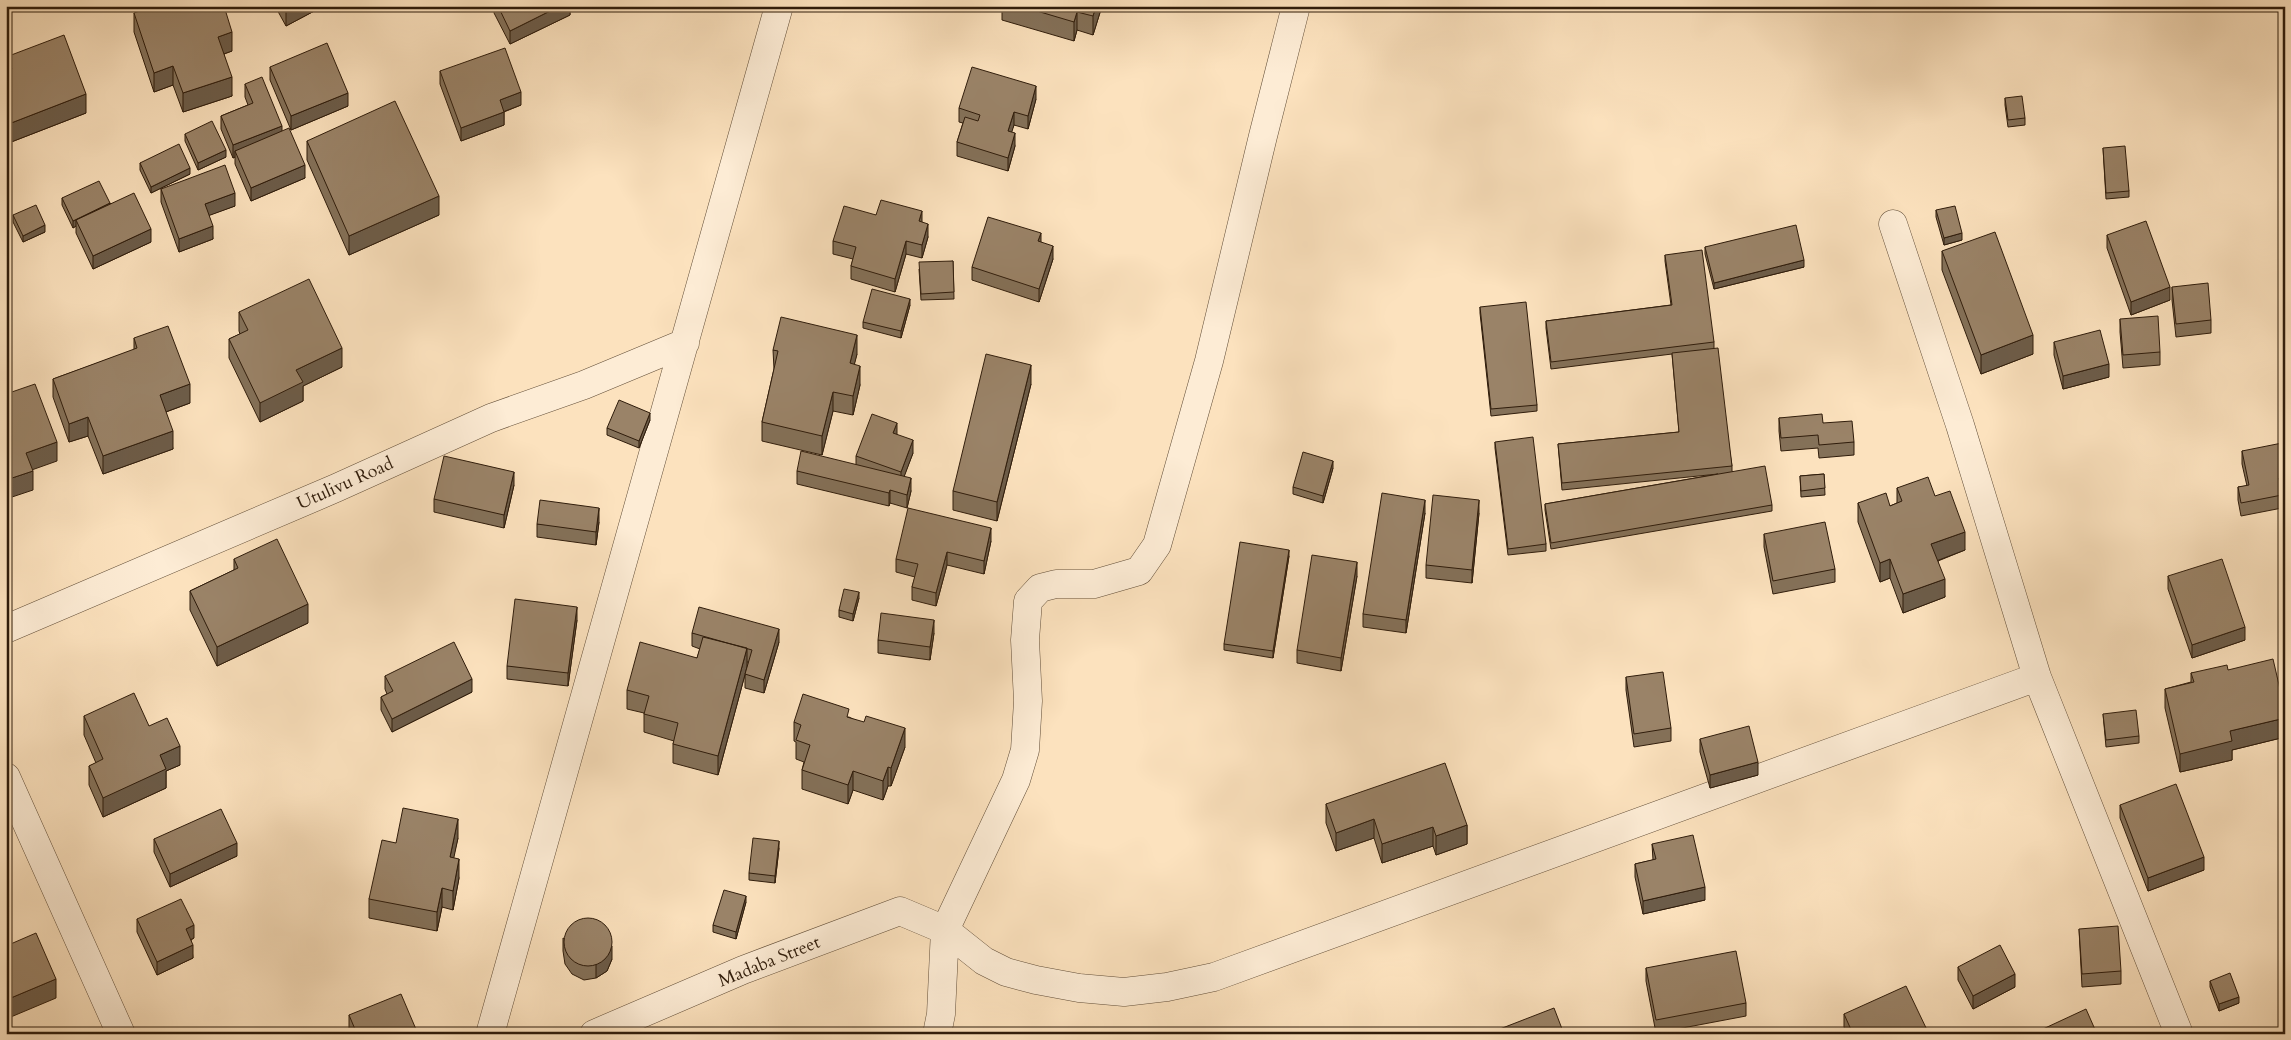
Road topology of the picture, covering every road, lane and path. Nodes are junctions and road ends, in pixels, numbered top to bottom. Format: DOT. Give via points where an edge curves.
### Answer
graph roads {
  1 [pos="779,6"];
  2 [pos="1296,6"];
  3 [pos="1893,224"];
  4 [pos="685,343"];
  5 [pos="6,628"];
  6 [pos="2037,677"];
  7 [pos="6,777"];
  8 [pos="945,930"];
  9 [pos="121,1034"];
  10 [pos="490,1034"];
  11 [pos="594,1034"];
  12 [pos="937,1034"];
  13 [pos="2178,1034"];
  1 -- 4 [label="street"];
  2 -- 8 [label="street" via="1209,361 1157,545 1139,570 1094,584 1056,584 1040,588 1028,601 1025,750 1016,780"];
  3 -- 6 [label="street" via="1960,425"];
  4 -- 5 [label="street, Utulivu Road" via="584,385 491,418 336,488"];
  4 -- 10 [label="street"];
  6 -- 8 [label="street, Madaba Street" via="1214,977 1124,992 1079,988 1006,972 984,961"];
  6 -- 13 [label="street"];
  7 -- 9 [label="street"];
  8 -- 11 [label="street, Madaba Street" via="900,911 742,970"];
  8 -- 12 [label="street"];
}
